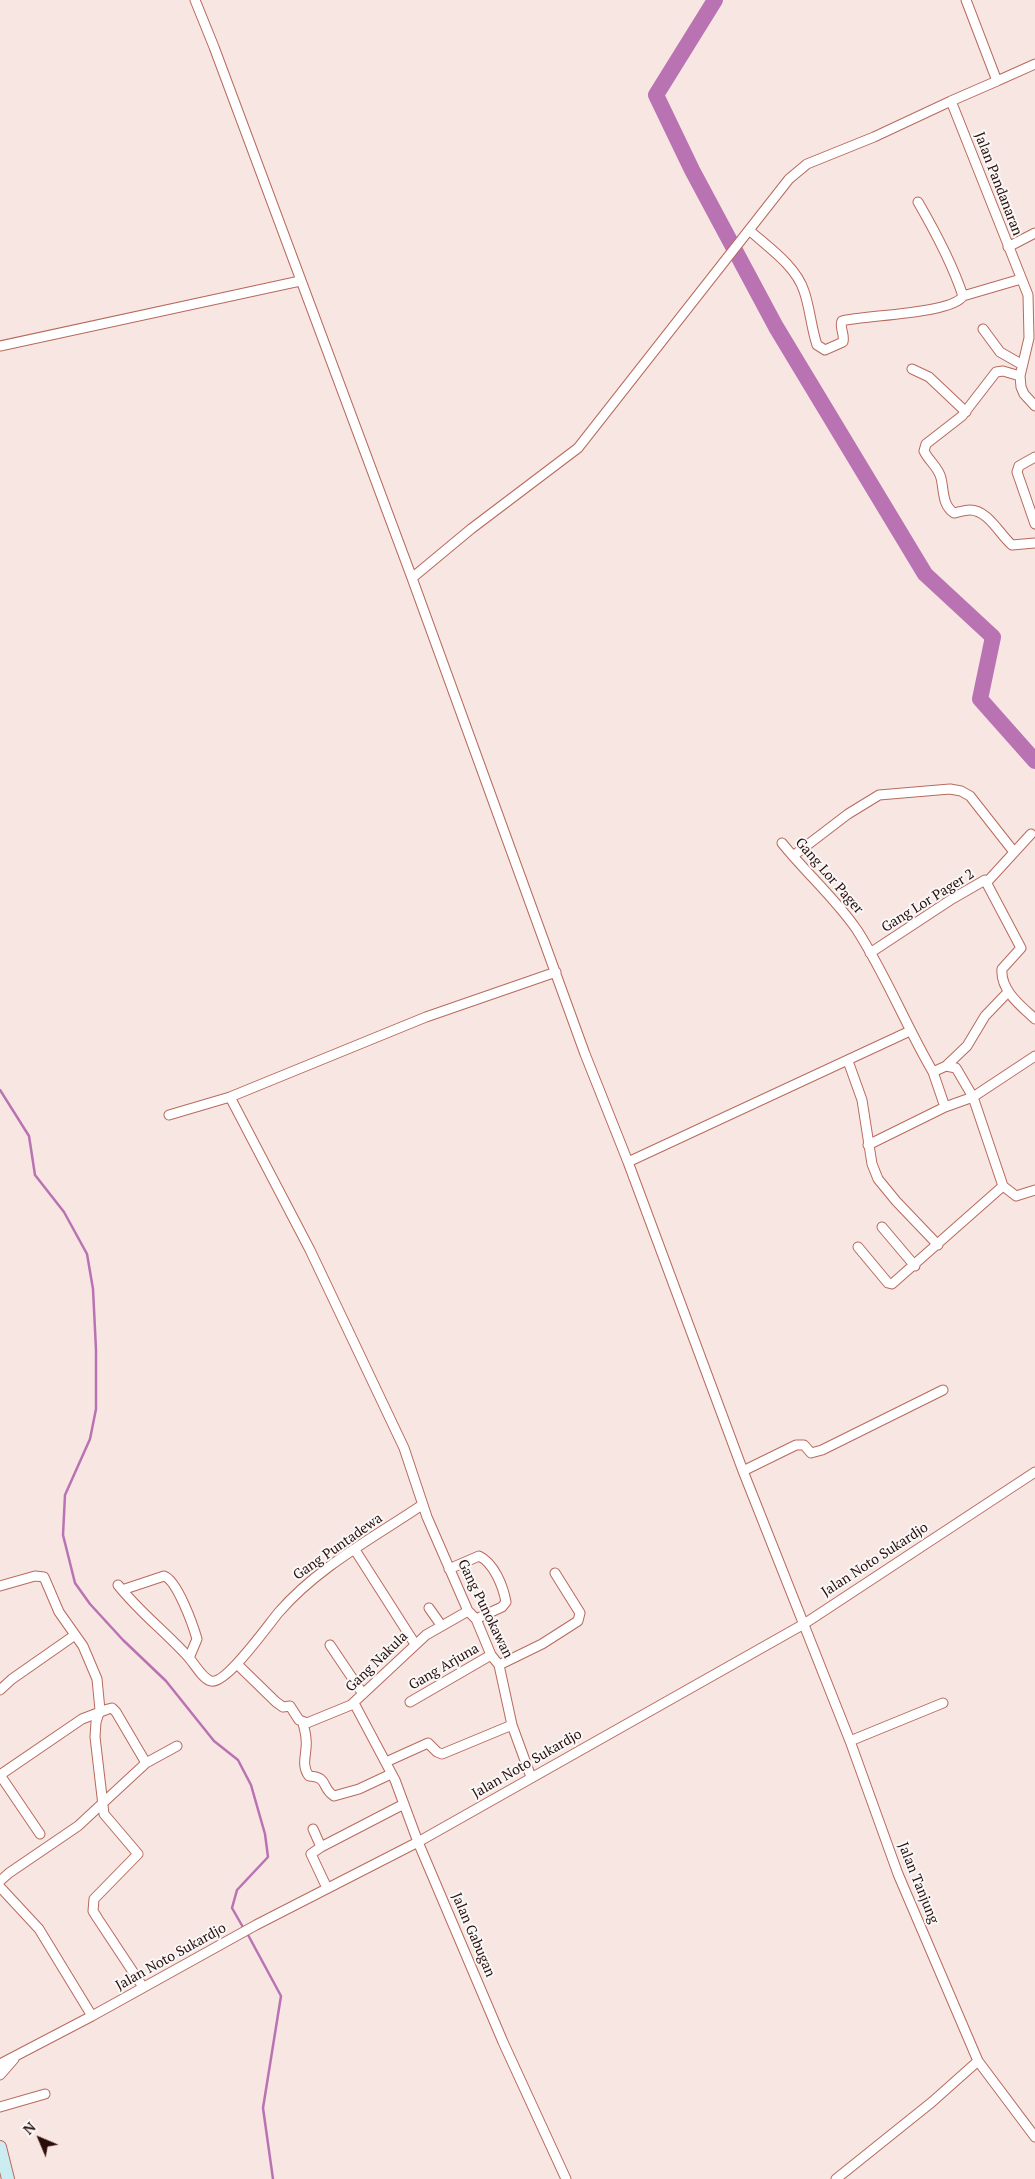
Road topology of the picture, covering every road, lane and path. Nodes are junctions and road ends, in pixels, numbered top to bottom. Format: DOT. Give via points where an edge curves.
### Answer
graph roads {
  1 [pos="195,0"];
  2 [pos="966,0"];
  3 [pos="1035,64"];
  4 [pos="997,81"];
  5 [pos="951,101"];
  6 [pos="918,202"];
  7 [pos="749,230"];
  8 [pos="1035,233"];
  9 [pos="1008,247"];
  10 [pos="1021,279"];
  11 [pos="300,280"];
  12 [pos="1031,294"];
  13 [pos="963,296"];
  14 [pos="983,329"];
  15 [pos="0,346"];
  16 [pos="1021,364"];
  17 [pos="912,369"];
  18 [pos="1020,376"];
  19 [pos="1035,406"];
  20 [pos="966,412"];
  21 [pos="1035,457"];
  22 [pos="1035,524"];
  23 [pos="1035,543"];
  24 [pos="412,578"];
  25 [pos="1031,834"];
  26 [pos="782,843"];
  27 [pos="1014,852"];
  28 [pos="793,856"];
  29 [pos="987,882"];
  30 [pos="870,953"];
  31 [pos="556,972"];
  32 [pos="1008,992"];
  33 [pos="1035,1019"];
  34 [pos="910,1032"];
  35 [pos="1035,1056"];
  36 [pos="848,1061"];
  37 [pos="946,1066"];
  38 [pos="933,1072"];
  39 [pos="973,1096"];
  40 [pos="230,1097"];
  41 [pos="945,1106"];
  42 [pos="169,1115"];
  43 [pos="868,1145"];
  44 [pos="628,1162"];
  45 [pos="1003,1186"];
  46 [pos="1035,1190"];
  47 [pos="882,1227"];
  48 [pos="938,1245"];
  49 [pos="858,1246"];
  50 [pos="915,1266"];
  51 [pos="943,1390"];
  52 [pos="744,1471"];
  53 [pos="1035,1472"];
  54 [pos="422,1504"];
  55 [pos="355,1550"];
  56 [pos="450,1570"];
  57 [pos="555,1573"];
  58 [pos="0,1586"];
  59 [pos="429,1608"];
  60 [pos="468,1611"];
  61 [pos="476,1619"];
  62 [pos="804,1624"];
  63 [pos="441,1625"];
  64 [pos="75,1635"];
  65 [pos="415,1644"];
  66 [pos="330,1645"];
  67 [pos="491,1655"];
  68 [pos="189,1658"];
  69 [pos="237,1664"];
  70 [pos="499,1665"];
  71 [pos="0,1690"];
  72 [pos="363,1694"];
  73 [pos="410,1702"];
  74 [pos="354,1703"];
  75 [pos="943,1703"];
  76 [pos="100,1710"];
  77 [pos="302,1723"];
  78 [pos="512,1725"];
  79 [pos="850,1742"];
  80 [pos="177,1746"];
  81 [pos="386,1762"];
  82 [pos="146,1763"];
  83 [pos="391,1774"];
  84 [pos="0,1775"];
  85 [pos="531,1777"];
  86 [pos="104,1804"];
  87 [pos="404,1804"];
  88 [pos="313,1829"];
  89 [pos="40,1834"];
  90 [pos="418,1842"];
  91 [pos="321,1847"];
  92 [pos="0,1881"];
  93 [pos="0,1887"];
  94 [pos="328,1888"];
  95 [pos="143,1987"];
  96 [pos="92,2016"];
  97 [pos="17,2055"];
  98 [pos="978,2061"];
  99 [pos="0,2064"];
  100 [pos="0,2074"];
  101 [pos="46,2094"];
  102 [pos="0,2107"];
  103 [pos="1035,2137"];
  104 [pos="0,2147"];
  105 [pos="5,2174"];
  106 [pos="566,2179"];
  107 [pos="836,2179"];
  1 -- 11 [label="street, Jalan Tanjung"];
  2 -- 4 [label="street"];
  3 -- 4 [label="street"];
  4 -- 5 [label="street"];
  5 -- 7 [label="street" via="807,164 789,179"];
  5 -- 9 [label="street, Jalan Pandanaran"];
  6 -- 13 [label="street" via="939,239"];
  7 -- 13 [label="street" via="798,278 804,290 815,339 825,350 843,342 842,321 951,305"];
  7 -- 24 [label="street" via="578,448"];
  8 -- 9 [label="street"];
  9 -- 10 [label="street, Jalan Pandanaran"];
  10 -- 12 [label="street, Jalan Pandanaran"];
  10 -- 13 [label="street"];
  11 -- 15 [label="street"];
  11 -- 24 [label="street, Jalan Tanjung"];
  12 -- 16 [label="street, Jalan Pandanaran" via="1029,332"];
  14 -- 16 [label="street" via="1000,352"];
  16 -- 18 [label="street, Jalan Pandanaran"];
  17 -- 20 [label="street" via="929,377"];
  18 -- 19 [label="street, Jalan Pandanaran" via="1021,387"];
  18 -- 20 [label="street" via="996,372"];
  20 -- 23 [label="street" via="924,449 941,476 948,507 954,513 975,511 987,518 1012,544"];
  21 -- 22 [label="street" via="1019,466 1017,472"];
  24 -- 31 [label="street, Jalan Tanjung"];
  25 -- 27 [label="street"];
  26 -- 28 [label="street, Gang Lor Pager"];
  27 -- 28 [label="street" via="970,796 950,789 879,795"];
  27 -- 29 [label="street"];
  28 -- 30 [label="street, Gang Lor Pager" via="838,904"];
  29 -- 30 [label="street, Gang Lor Pager 2" via="982,881 952,899"];
  29 -- 32 [label="street, Gang Lor Pager 2" via="1021,948 1002,969 1002,979"];
  30 -- 34 [label="street, Gang Lor Pager"];
  31 -- 40 [label="street" via="426,1017"];
  31 -- 44 [label="street, Jalan Tanjung"];
  32 -- 33 [label="street"];
  32 -- 37 [label="street" via="985,1016 967,1046"];
  34 -- 36 [label="street"];
  34 -- 38 [label="street, Gang Lor Pager"];
  35 -- 39 [label="street"];
  36 -- 43 [label="street" via="862,1100"];
  36 -- 44 [label="street"];
  37 -- 38 [label="street"];
  37 -- 39 [label="street" via="956,1068"];
  38 -- 41 [label="street, Gang Lor Pager"];
  39 -- 41 [label="street"];
  39 -- 45 [label="street"];
  40 -- 42 [label="street"];
  40 -- 54 [label="street, Gang Punokawan" via="322,1276 404,1448"];
  41 -- 43 [label="street"];
  43 -- 48 [label="street" via="872,1164 885,1189"];
  44 -- 52 [label="street, Jalan Tanjung"];
  45 -- 46 [label="street" via="1016,1196"];
  45 -- 48 [label="street"];
  47 -- 50 [label="street"];
  48 -- 50 [label="street"];
  49 -- 50 [label="street" via="890,1284"];
  51 -- 52 [label="street" via="822,1450 811,1453 804,1445 796,1445"];
  52 -- 62 [label="street, Jalan Tanjung"];
  53 -- 62 [label="street, Jalan Noto Sukardjo"];
  54 -- 55 [label="street, Gang Puntadewa"];
  54 -- 56 [label="street, Gang Punokawan"];
  55 -- 65 [label="street"];
  55 -- 69 [label="street, Gang Puntadewa" via="298,1591"];
  56 -- 60 [label="street, Gang Punokawan"];
  56 -- 61 [label="street" via="479,1556 494,1572 506,1602"];
  57 -- 70 [label="street" via="580,1612 578,1622"];
  58 -- 64 [label="street" via="35,1576 44,1577 59,1612"];
  59 -- 63 [label="street"];
  60 -- 61 [label="street, Gang Punokawan"];
  60 -- 63 [label="street, Gang Nakula"];
  61 -- 67 [label="street, Gang Punokawan"];
  62 -- 79 [label="street, Jalan Tanjung"];
  62 -- 85 [label="street, Jalan Noto Sukardjo"];
  63 -- 65 [label="street, Gang Nakula"];
  64 -- 71 [label="street"];
  64 -- 76 [label="street" via="97,1679"];
  65 -- 72 [label="street, Gang Nakula"];
  66 -- 72 [label="street"];
  67 -- 70 [label="street, Gang Punokawan"];
  67 -- 73 [label="street, Gang Arjuna"];
  68 -- 68 [label="street" via="138,1609 120,1587 164,1576 169,1578 197,1639"];
  68 -- 69 [label="street, Gang Puntadewa" via="211,1681 223,1678"];
  69 -- 77 [label="street" via="276,1702 292,1708"];
  70 -- 78 [label="street, Gang Punokawan"];
  72 -- 74 [label="street, Gang Nakula"];
  74 -- 77 [label="street, Gang Nakula"];
  74 -- 81 [label="street, Jalan Gabugan"];
  75 -- 79 [label="street"];
  76 -- 82 [label="street" via="112,1708 116,1712"];
  76 -- 84 [label="street"];
  76 -- 86 [label="street" via="96,1736"];
  77 -- 83 [label="street" via="307,1773 322,1778 331,1795 359,1789"];
  78 -- 81 [label="street" via="442,1754 428,1743"];
  78 -- 85 [label="street, Gang Punokawan"];
  79 -- 98 [label="street, Jalan Tanjung" via="898,1874"];
  80 -- 82 [label="street"];
  81 -- 83 [label="street, Jalan Gabugan"];
  82 -- 86 [label="street"];
  83 -- 87 [label="street, Jalan Gabugan"];
  84 -- 89 [label="street"];
  85 -- 90 [label="street, Jalan Noto Sukardjo"];
  86 -- 92 [label="street"];
  86 -- 95 [label="street" via="106,1818 138,1854 94,1899 93,1911"];
  87 -- 90 [label="street, Jalan Gabugan"];
  87 -- 91 [label="street"];
  88 -- 91 [label="street"];
  90 -- 94 [label="street, Jalan Noto Sukardjo"];
  90 -- 106 [label="street, Jalan Gabugan" via="502,2042"];
  91 -- 94 [label="street" via="311,1854"];
  93 -- 96 [label="street" via="39,1929"];
  94 -- 95 [label="street, Jalan Noto Sukardjo"];
  95 -- 96 [label="street, Jalan Noto Sukardjo"];
  96 -- 97 [label="street, Jalan Noto Sukardjo"];
  97 -- 99 [label="street, Jalan Noto Sukardjo"];
  97 -- 100 [label="street, Jalan Noto Sukardjo"];
  98 -- 103 [label="street, Jalan Tanjung"];
  98 -- 107 [label="street"];
  101 -- 102 [label="street"];
  104 -- 105 [label="main road"];
}
